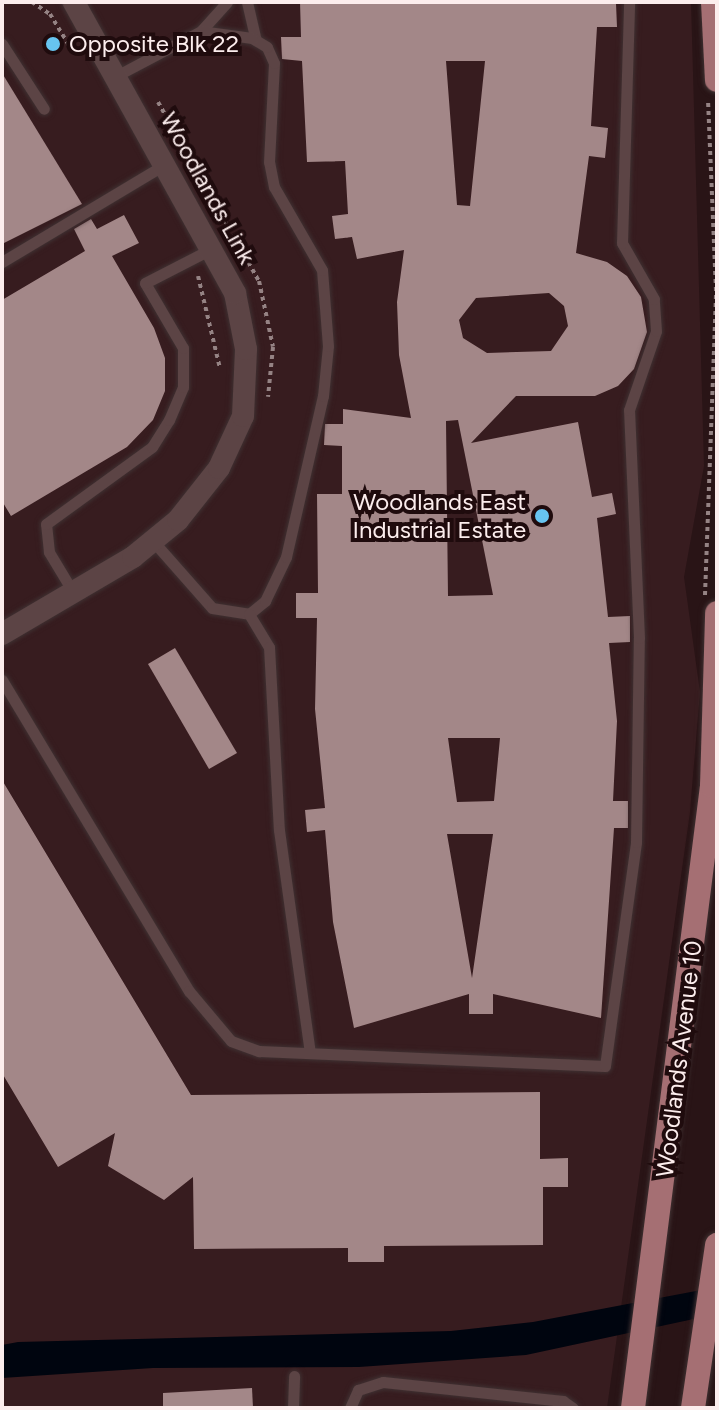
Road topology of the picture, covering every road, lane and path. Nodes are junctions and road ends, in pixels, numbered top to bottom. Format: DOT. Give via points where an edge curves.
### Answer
graph roads {
  1 [pos="32,2"];
  2 [pos="74,2"];
  3 [pos="227,2"];
  4 [pos="247,2"];
  5 [pos="629,2"];
  6 [pos="713,2"];
  7 [pos="201,31"];
  8 [pos="256,40"];
  9 [pos="2,44"];
  10 [pos="74,54"];
  11 [pos="116,76"];
  12 [pos="712,82"];
  13 [pos="44,109"];
  14 [pos="166,163"];
  15 [pos="213,248"];
  16 [pos="191,259"];
  17 [pos="2,262"];
  18 [pos="220,380"];
  19 [pos="153,541"];
  20 [pos="73,592"];
  21 [pos="711,609"];
  22 [pos="249,614"];
  23 [pos="2,634"];
  24 [pos="2,680"];
  25 [pos="310,1053"];
  26 [pos="717,1245"];
  27 [pos="294,1376"];
  28 [pos="293,1408"];
  29 [pos="350,1408"];
  30 [pos="573,1408"];
  31 [pos="633,1408"];
  32 [pos="693,1408"];
  1 -- 10 [label="path" via="50,14"];
  2 -- 11 [label="street, Woodlands Link"];
  3 -- 7 [label="lane"];
  4 -- 8 [label="lane"];
  5 -- 25 [label="lane" via="622,243 654,299 656,331 629,410 639,638 636,842 605,1066"];
  6 -- 12 [label="main road"];
  7 -- 8 [label="lane" via="228,31"];
  7 -- 11 [label="lane"];
  8 -- 22 [label="lane" via="267,47 274,63 267,143 274,187 322,270 328,346 323,396 286,557 265,601"];
  9 -- 13 [label="lane"];
  11 -- 14 [label="street, Woodlands Link"];
  12 -- 21 [label="path" via="716,291"];
  14 -- 15 [label="street, Woodlands Link"];
  14 -- 17 [label="lane"];
  15 -- 16 [label="lane"];
  15 -- 19 [label="street, Woodlands Link" via="235,293 246,349 243,416 219,468 178,520"];
  16 -- 18 [label="path" via="214,328"];
  16 -- 20 [label="lane" via="145,285 183,348 183,387 152,447 46,524 49,552"];
  19 -- 20 [label="street, Woodlands Link"];
  19 -- 22 [label="lane" via="212,608"];
  20 -- 23 [label="street, Woodlands Link"];
  21 -- 31 [label="main road, Woodlands Avenue 10" via="712,786"];
  22 -- 25 [label="lane" via="269,647 279,830"];
  24 -- 25 [label="lane" via="211,1021 231,1041 259,1051"];
  26 -- 32 [label="main road"];
  27 -- 28 [label="lane"];
  29 -- 30 [label="lane" via="358,1390 383,1382 563,1401"];
}
